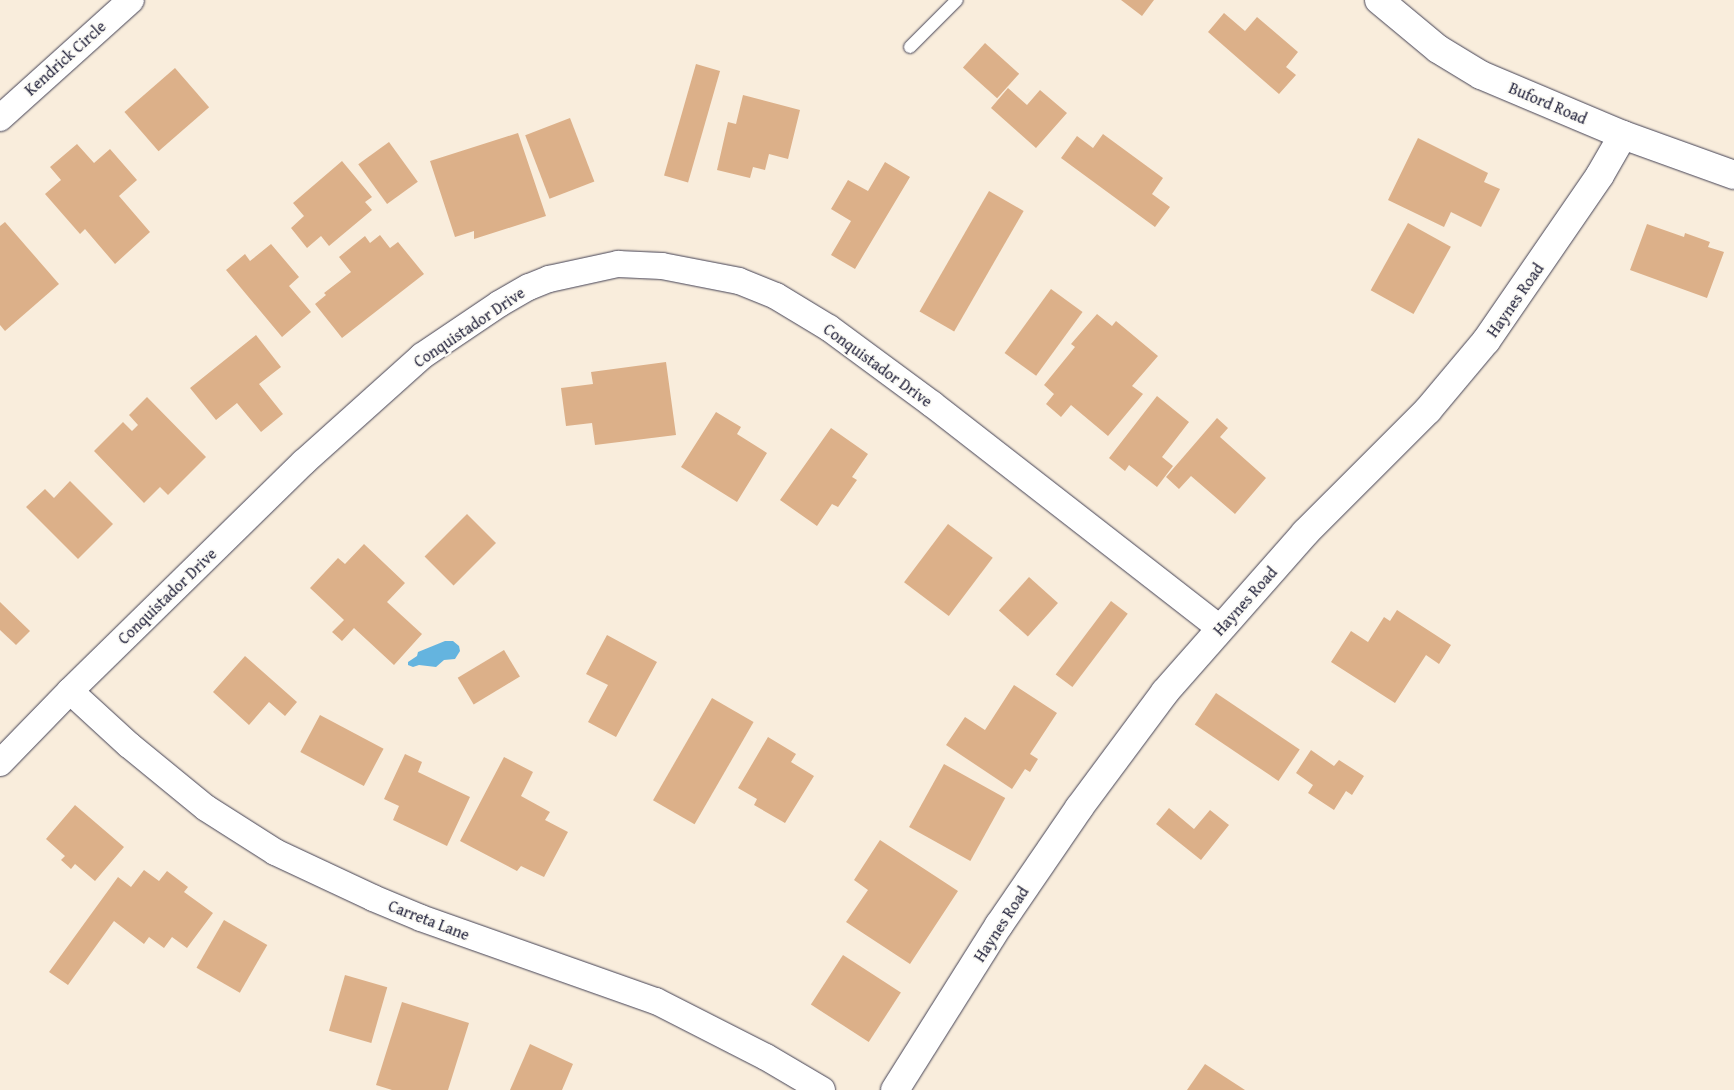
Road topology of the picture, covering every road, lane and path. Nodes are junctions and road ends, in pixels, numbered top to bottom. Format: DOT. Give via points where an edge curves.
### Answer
graph roads {
  1 [pos="132,0"];
  2 [pos="957,0"];
  3 [pos="1379,0"];
  4 [pos="910,47"];
  5 [pos="0,118"];
  6 [pos="1623,135"];
  7 [pos="1734,175"];
  8 [pos="1220,628"];
  9 [pos="70,691"];
  10 [pos="0,763"];
  11 [pos="822,1090"];
  12 [pos="895,1090"];
  1 -- 5 [label="street, Kendrick Circle"];
  2 -- 4 [label="lane"];
  3 -- 6 [label="street, Buford Road" via="1438,49 1481,75"];
  6 -- 7 [label="street, Buford Road"];
  6 -- 8 [label="street, Haynes Road" via="1600,175 1486,341 1428,410 1306,533"];
  8 -- 9 [label="street, Conquistador Drive" via="829,328 776,296 739,281 662,266 618,264 549,279 529,287 422,356 304,462"];
  8 -- 12 [label="street, Haynes Road" via="1165,692 1079,808 998,925"];
  9 -- 10 [label="street, Conquistador Drive"];
  9 -- 11 [label="street, Carreta Lane" via="206,808 275,852 421,918 656,1001 766,1057"];
}
